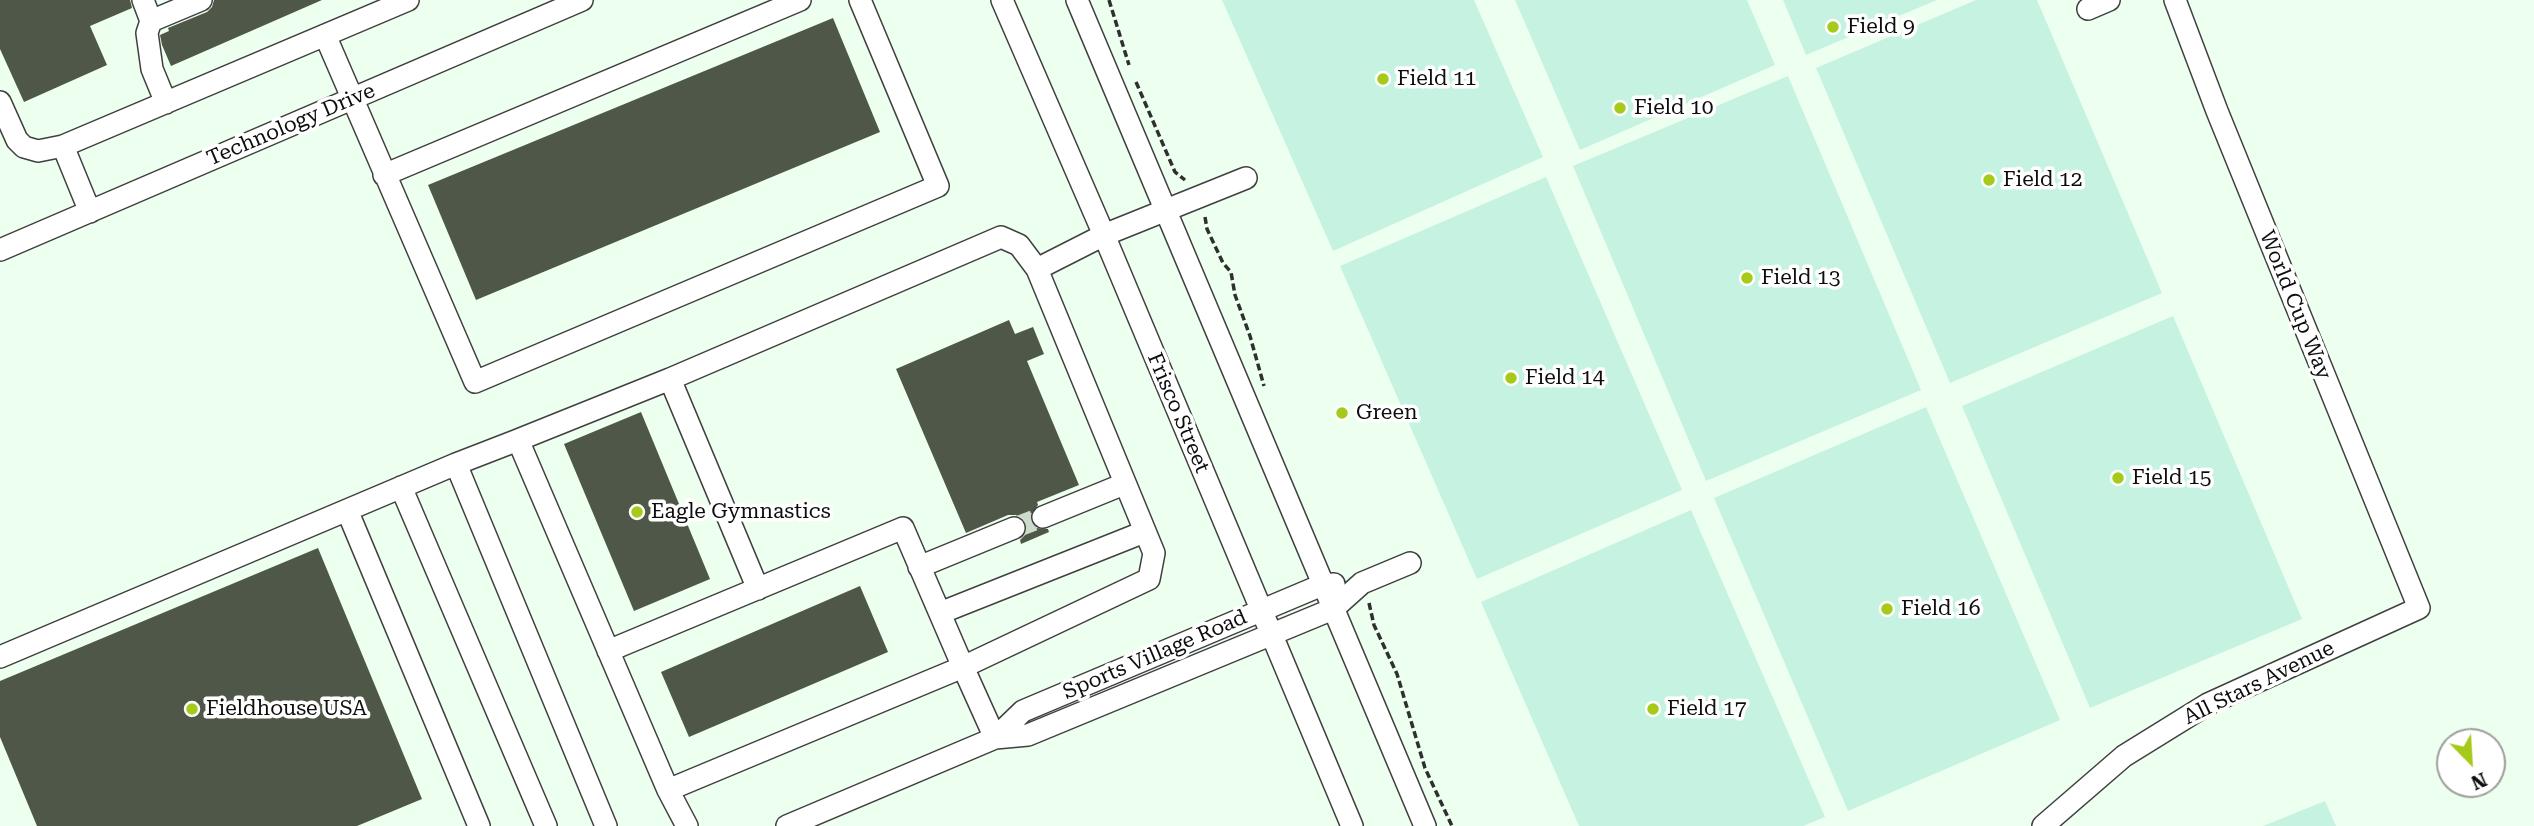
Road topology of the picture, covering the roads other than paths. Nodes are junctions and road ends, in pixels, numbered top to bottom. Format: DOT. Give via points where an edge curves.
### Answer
graph roads {
  1 [pos="142,0"];
  2 [pos="201,0"];
  3 [pos="408,0"];
  4 [pos="582,0"];
  5 [pos="800,0"];
  6 [pos="860,0"];
  7 [pos="1002,0"];
  8 [pos="1077,0"];
  9 [pos="2109,0"];
  10 [pos="2175,0"];
  11 [pos="2088,9"];
  12 [pos="151,21"];
  13 [pos="325,35"];
  14 [pos="351,99"];
  15 [pos="0,102"];
  16 [pos="166,103"];
  17 [pos="64,146"];
  18 [pos="384,175"];
  19 [pos="1246,178"];
  20 [pos="1166,210"];
  21 [pos="90,212"];
  22 [pos="1104,235"];
  23 [pos="0,250"];
  24 [pos="1037,269"];
  25 [pos="670,379"];
  26 [pos="518,440"];
  27 [pos="456,464"];
  28 [pos="1124,484"];
  29 [pos="401,487"];
  30 [pos="347,510"];
  31 [pos="1043,517"];
  32 [pos="1014,528"];
  33 [pos="1144,531"];
  34 [pos="1410,563"];
  35 [pos="919,567"];
  36 [pos="1362,583"];
  37 [pos="1322,584"];
  38 [pos="758,589"];
  39 [pos="2419,608"];
  40 [pos="1333,609"];
  41 [pos="1261,611"];
  42 [pos="940,613"];
  43 [pos="1271,635"];
  44 [pos="608,651"];
  45 [pos="0,657"];
  46 [pos="963,667"];
  47 [pos="995,738"];
  48 [pos="668,790"];
  49 [pos="811,821"];
  50 [pos="479,826"];
  51 [pos="546,826"];
  52 [pos="606,826"];
  53 [pos="687,826"];
  54 [pos="787,826"];
  55 [pos="1352,826"];
  56 [pos="1425,826"];
  57 [pos="2043,826"];
  1 -- 12 [label="street"];
  2 -- 12 [label="street"];
  3 -- 13 [label="street"];
  4 -- 14 [label="street, Technology Drive"];
  5 -- 18 [label="street"];
  6 -- 18 [label="street" via="938,186 475,382"];
  7 -- 22 [label="street, Frisco Street"];
  8 -- 20 [label="street"];
  9 -- 11 [label="street"];
  10 -- 39 [label="street, World Cup Way"];
  12 -- 16 [label="street" via="147,33 152,69"];
  13 -- 14 [label="street"];
  13 -- 16 [label="street"];
  14 -- 18 [label="street"];
  14 -- 21 [label="street, Technology Drive"];
  15 -- 17 [label="street" via="24,148 38,151"];
  16 -- 17 [label="street"];
  17 -- 21 [label="street"];
  19 -- 20 [label="street"];
  20 -- 22 [label="street"];
  20 -- 37 [label="street"];
  21 -- 23 [label="street, Technology Drive"];
  22 -- 24 [label="street"];
  22 -- 41 [label="street, Frisco Street"];
  24 -- 25 [label="street" via="1019,245 1001,237"];
  24 -- 28 [label="street"];
  25 -- 26 [label="street"];
  25 -- 38 [label="street"];
  26 -- 27 [label="street"];
  26 -- 44 [label="street"];
  27 -- 29 [label="street"];
  27 -- 52 [label="street"];
  28 -- 31 [label="street"];
  28 -- 33 [label="street"];
  29 -- 30 [label="street"];
  29 -- 51 [label="street"];
  30 -- 45 [label="street"];
  30 -- 50 [label="street"];
  32 -- 35 [label="street"];
  33 -- 42 [label="street"];
  33 -- 46 [label="street" via="1154,553 1149,579"];
  34 -- 36 [label="street"];
  35 -- 38 [label="street" via="902,528"];
  35 -- 42 [label="street"];
  36 -- 37 [label="street"];
  36 -- 40 [label="street, Sports Village Road"];
  37 -- 40 [label="street"];
  37 -- 41 [label="street, Sports Village Road"];
  38 -- 44 [label="street"];
  39 -- 57 [label="street, All Stars Avenue" via="2208,704 2124,756"];
  40 -- 43 [label="street, Sports Village Road"];
  40 -- 56 [label="street"];
  41 -- 43 [label="street, Frisco Street"];
  41 -- 47 [label="street, Sports Village Road" via="1023,711"];
  42 -- 46 [label="street"];
  43 -- 47 [label="street, Sports Village Road" via="1028,735"];
  43 -- 55 [label="street, Frisco Street"];
  44 -- 48 [label="street"];
  46 -- 47 [label="street"];
  46 -- 48 [label="street"];
  47 -- 49 [label="street, Sports Village Road"];
  48 -- 53 [label="street"];
  49 -- 54 [label="street, Sports Village Road"];
}
